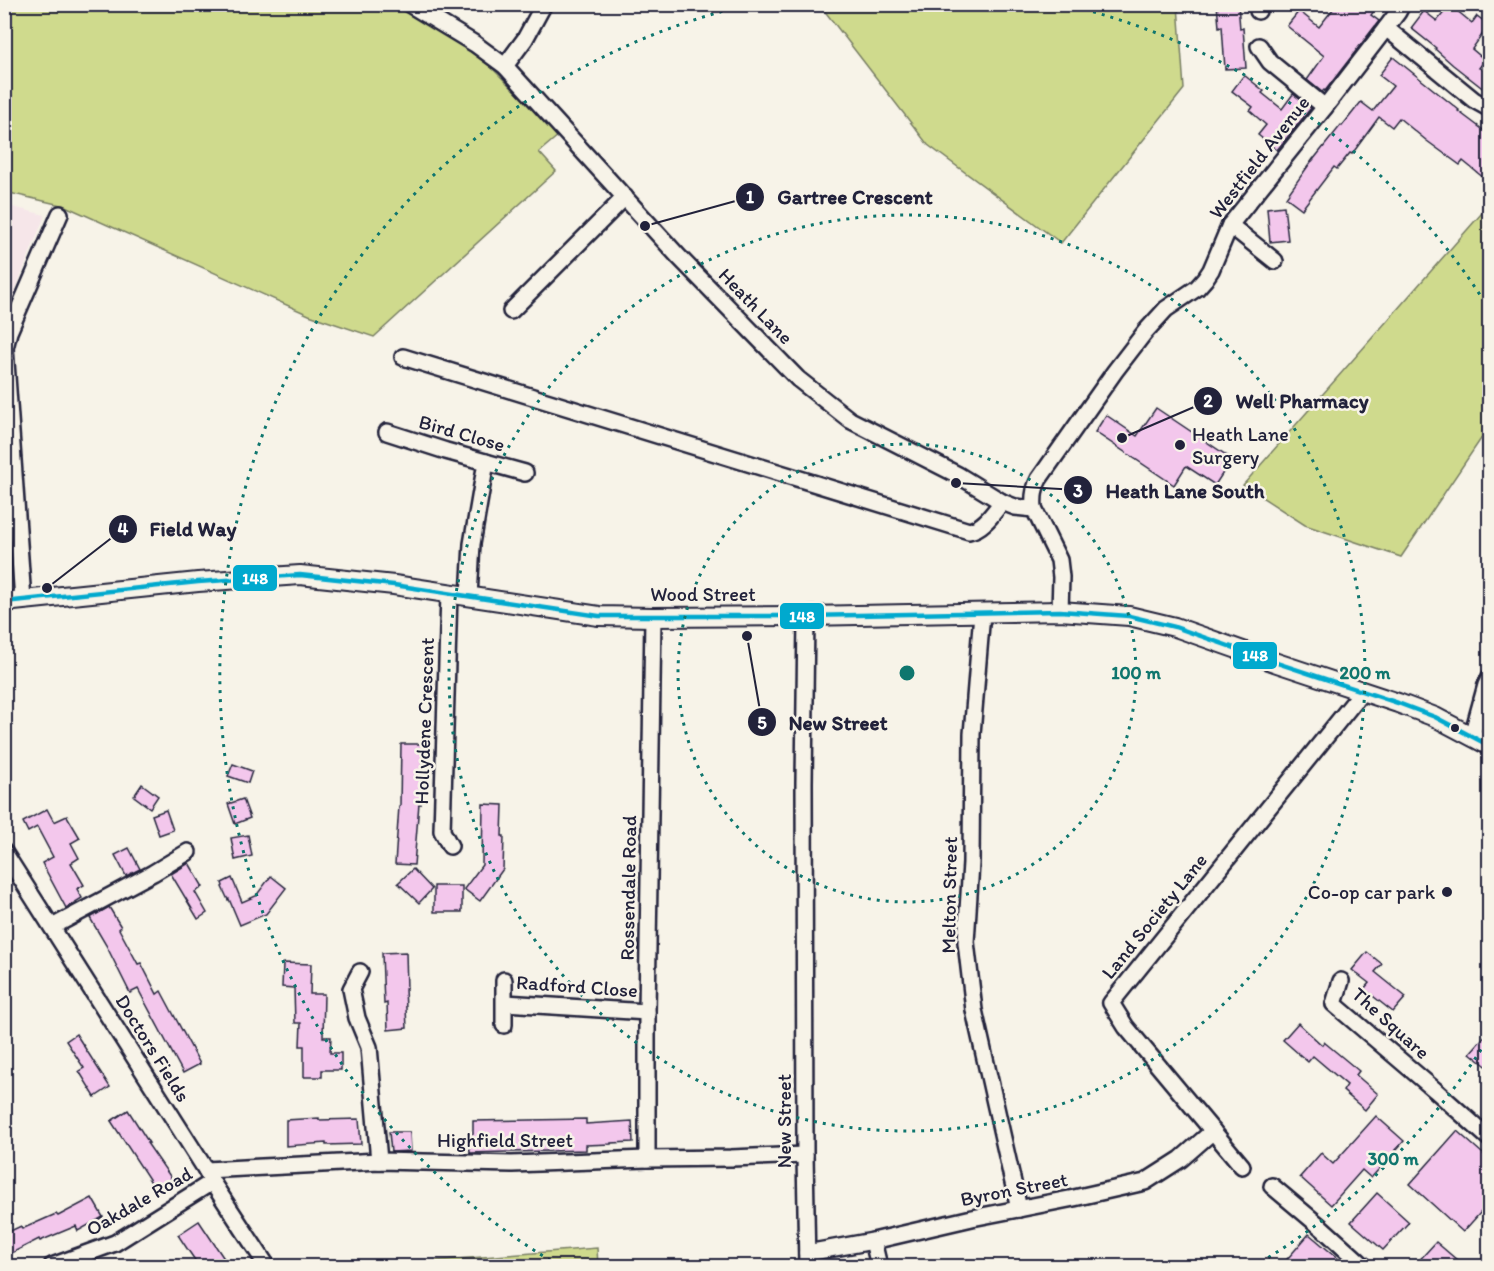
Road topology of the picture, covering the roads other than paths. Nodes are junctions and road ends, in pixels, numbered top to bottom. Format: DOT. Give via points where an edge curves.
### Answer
graph roads {
  1 [pos="409,4"];
  2 [pos="544,4"];
  3 [pos="1402,4"];
  4 [pos="1386,28"];
  5 [pos="1259,46"];
  6 [pos="505,66"];
  7 [pos="1325,107"];
  8 [pos="1490,109"];
  9 [pos="625,197"];
  10 [pos="60,214"];
  11 [pos="1230,225"];
  12 [pos="1275,261"];
  13 [pos="512,311"];
  14 [pos="403,357"];
  15 [pos="387,432"];
  16 [pos="486,462"];
  17 [pos="525,473"];
  18 [pos="1002,502"];
  19 [pos="1034,509"];
  20 [pos="449,594"];
  21 [pos="469,596"];
  22 [pos="14,601"];
  23 [pos="1060,610"];
  24 [pos="982,613"];
  25 [pos="806,616"];
  26 [pos="653,617"];
  27 [pos="1490,678"];
  28 [pos="1362,692"];
  29 [pos="1472,736"];
  30 [pos="1490,746"];
  31 [pos="450,846"];
  32 [pos="4,852"];
  33 [pos="188,852"];
  34 [pos="10,871"];
  35 [pos="52,927"];
  36 [pos="360,972"];
  37 [pos="504,980"];
  38 [pos="1341,981"];
  39 [pos="505,1003"];
  40 [pos="647,1012"];
  41 [pos="504,1025"];
  42 [pos="1213,1131"];
  43 [pos="1490,1139"];
  44 [pos="805,1155"];
  45 [pos="647,1159"];
  46 [pos="380,1161"];
  47 [pos="1242,1166"];
  48 [pos="209,1176"];
  49 [pos="1272,1186"];
  50 [pos="1019,1209"];
  51 [pos="873,1241"];
  52 [pos="807,1260"];
  53 [pos="59,1265"];
  54 [pos="267,1266"];
  55 [pos="879,1266"];
  56 [pos="1365,1266"];
  1 -- 6 [label="street, Heath Lane"];
  2 -- 6 [label="street"];
  3 -- 4 [label="street, Westfield Avenue"];
  4 -- 7 [label="street, Westfield Avenue"];
  4 -- 8 [label="street"];
  5 -- 7 [label="street" via="1269,62"];
  6 -- 9 [label="street, Heath Lane"];
  7 -- 11 [label="street, Westfield Avenue"];
  9 -- 13 [label="street"];
  9 -- 18 [label="street, Heath Lane" via="798,379 850,420"];
  10 -- 22 [label="street" via="5,348"];
  11 -- 12 [label="street"];
  11 -- 19 [label="street, Westfield Avenue" via="1205,279 1166,309 1145,332 1049,464 1036,484"];
  14 -- 18 [label="street" via="969,531 982,525"];
  15 -- 16 [label="street, Bird Close"];
  16 -- 17 [label="street, Bird Close"];
  16 -- 21 [label="street" via="471,544"];
  18 -- 19 [label="street, Heath Lane"];
  19 -- 23 [label="street" via="1059,560"];
  20 -- 21 [label="street, Wood Street"];
  20 -- 22 [label="street, Wood Street" via="300,575"];
  20 -- 31 [label="street, Hollydene Crescent" via="442,831"];
  21 -- 26 [label="street, Wood Street" via="599,616"];
  23 -- 24 [label="street, Wood Street"];
  23 -- 28 [label="street, Wood Street" via="1129,616 1175,627"];
  24 -- 25 [label="street, Wood Street"];
  24 -- 50 [label="street, Melton Street" via="972,734 966,942 974,1010"];
  25 -- 26 [label="street, Wood Street"];
  25 -- 44 [label="street, New Street"];
  26 -- 40 [label="street, Rossendale Road"];
  27 -- 29 [label="street"];
  28 -- 29 [label="street, Wood Street" via="1435,717"];
  28 -- 42 [label="street, Land Society Lane" via="1111,1003 1126,1027"];
  29 -- 30 [label="street, Wood Street"];
  32 -- 34 [label="street, Doctors Fields"];
  33 -- 35 [label="street"];
  34 -- 35 [label="street, Doctors Fields"];
  35 -- 48 [label="street, Doctors Fields"];
  36 -- 46 [label="street" via="351,989 369,1047"];
  37 -- 39 [label="street, Radford Close"];
  38 -- 43 [label="street, The Square" via="1334,1004"];
  39 -- 40 [label="street, Radford Close"];
  39 -- 41 [label="street, Radford Close"];
  40 -- 45 [label="street, Rossendale Road"];
  42 -- 47 [label="street, Land Society Lane"];
  42 -- 50 [label="street, Byron Street" via="1181,1159 1144,1182"];
  44 -- 45 [label="street, Highfield Street"];
  44 -- 52 [label="street, New Street"];
  45 -- 46 [label="street, Highfield Street" via="512,1164"];
  46 -- 48 [label="street, Highfield Street"];
  48 -- 53 [label="street, Oakdale Road" via="115,1244"];
  48 -- 54 [label="street, Doctors Fields"];
  49 -- 56 [label="street"];
  50 -- 51 [label="street, Byron Street"];
  51 -- 52 [label="street, Byron Street"];
  51 -- 55 [label="street"];
}
